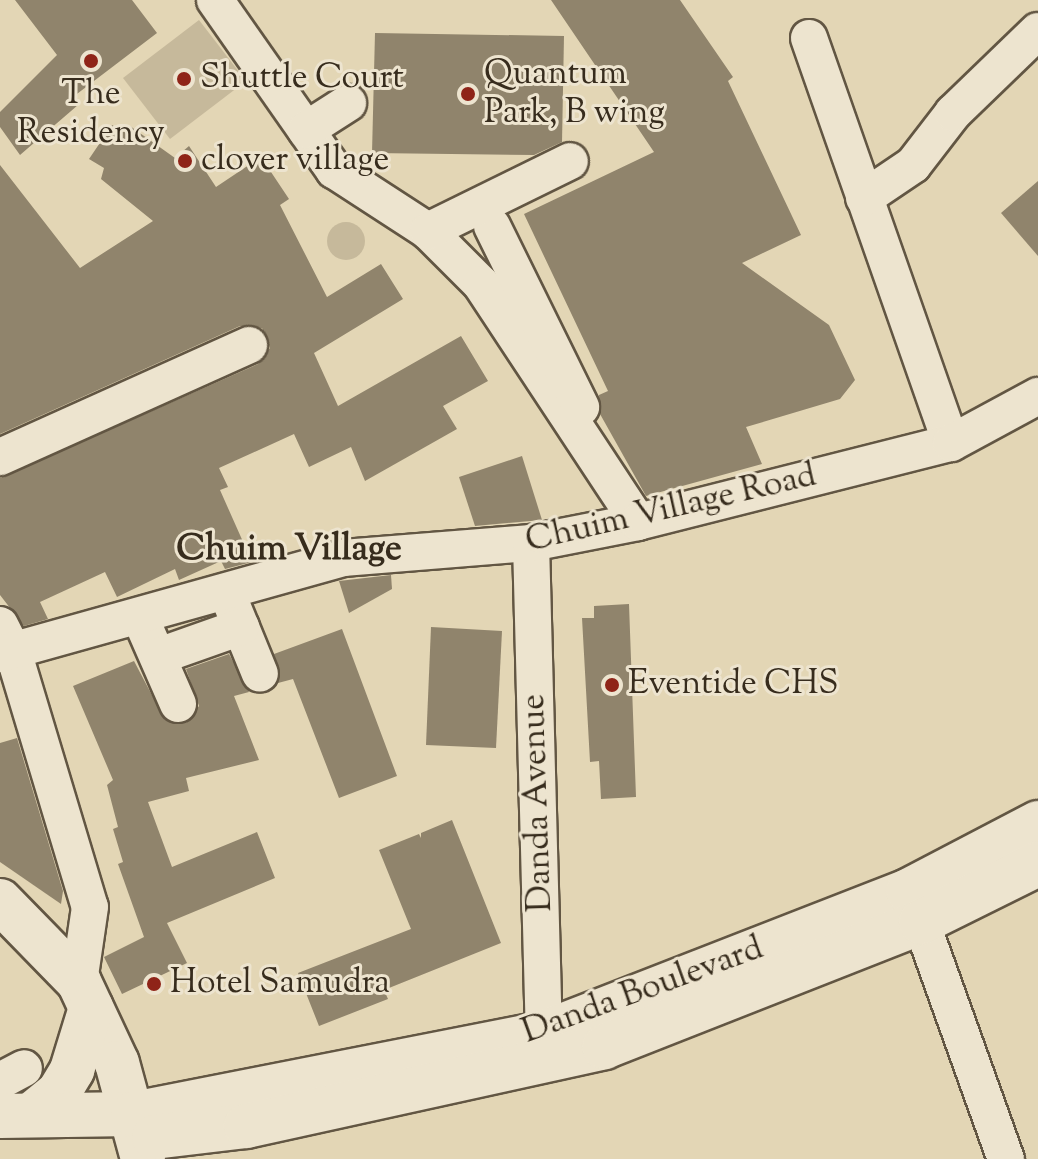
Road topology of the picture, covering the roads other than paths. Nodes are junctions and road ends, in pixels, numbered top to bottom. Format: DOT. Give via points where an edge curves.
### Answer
graph roads {
  1 [pos="215,0"];
  2 [pos="1038,31"];
  3 [pos="809,38"];
  4 [pos="348,103"];
  5 [pos="306,130"];
  6 [pos="570,161"];
  7 [pos="864,198"];
  8 [pos="492,226"];
  9 [pos="428,231"];
  10 [pos="249,345"];
  11 [pos="1038,396"];
  12 [pos="578,436"];
  13 [pos="951,443"];
  14 [pos="0,457"];
  15 [pos="638,522"];
  16 [pos="531,543"];
  17 [pos="227,593"];
  18 [pos="140,617"];
  19 [pos="241,627"];
  20 [pos="4,643"];
  21 [pos="159,656"];
  22 [pos="260,674"];
  23 [pos="178,704"];
  24 [pos="1038,823"];
  25 [pos="1038,864"];
  26 [pos="0,901"];
  27 [pos="914,907"];
  28 [pos="85,995"];
  29 [pos="549,1047"];
  30 [pos="378,1082"];
  31 [pos="10,1125"];
  32 [pos="138,1138"];
  33 [pos="1006,1159"];
  1 -- 5 [label="street"];
  2 -- 7 [label="street" via="953,113 913,165"];
  3 -- 7 [label="street"];
  4 -- 5 [label="street"];
  5 -- 9 [label="street" via="334,170"];
  6 -- 9 [label="street"];
  7 -- 13 [label="street"];
  8 -- 12 [label="street" via="578,397 583,413"];
  9 -- 12 [label="street" via="481,284"];
  10 -- 14 [label="street"];
  11 -- 13 [label="street, Chuim Village Road"];
  12 -- 15 [label="street"];
  13 -- 15 [label="street, Chuim Village Road"];
  15 -- 16 [label="street, Chuim Village Road"];
  16 -- 17 [label="street, Chuim Village Road" via="343,558"];
  16 -- 29 [label="street, Danda Avenue"];
  17 -- 18 [label="street, Chuim Village Road"];
  17 -- 19 [label="street"];
  18 -- 20 [label="street, Chuim Village Road"];
  18 -- 21 [label="street"];
  19 -- 21 [label="street"];
  19 -- 22 [label="street"];
  20 -- 28 [label="street, Chuim Village Road" via="90,907"];
  21 -- 23 [label="street"];
  24 -- 27 [label="main road"];
  25 -- 27 [label="main road"];
  26 -- 28 [label="main road"];
  27 -- 29 [label="main road"];
  27 -- 33 [label="street"];
  28 -- 31 [label="main road" via="72,1070 59,1092"];
  28 -- 32 [label="main road"];
  29 -- 30 [label="main road"];
  30 -- 32 [label="main road"];
  30 -- 32 [label="main road" via="246,1126"];
  31 -- 32 [label="main road"];
}
